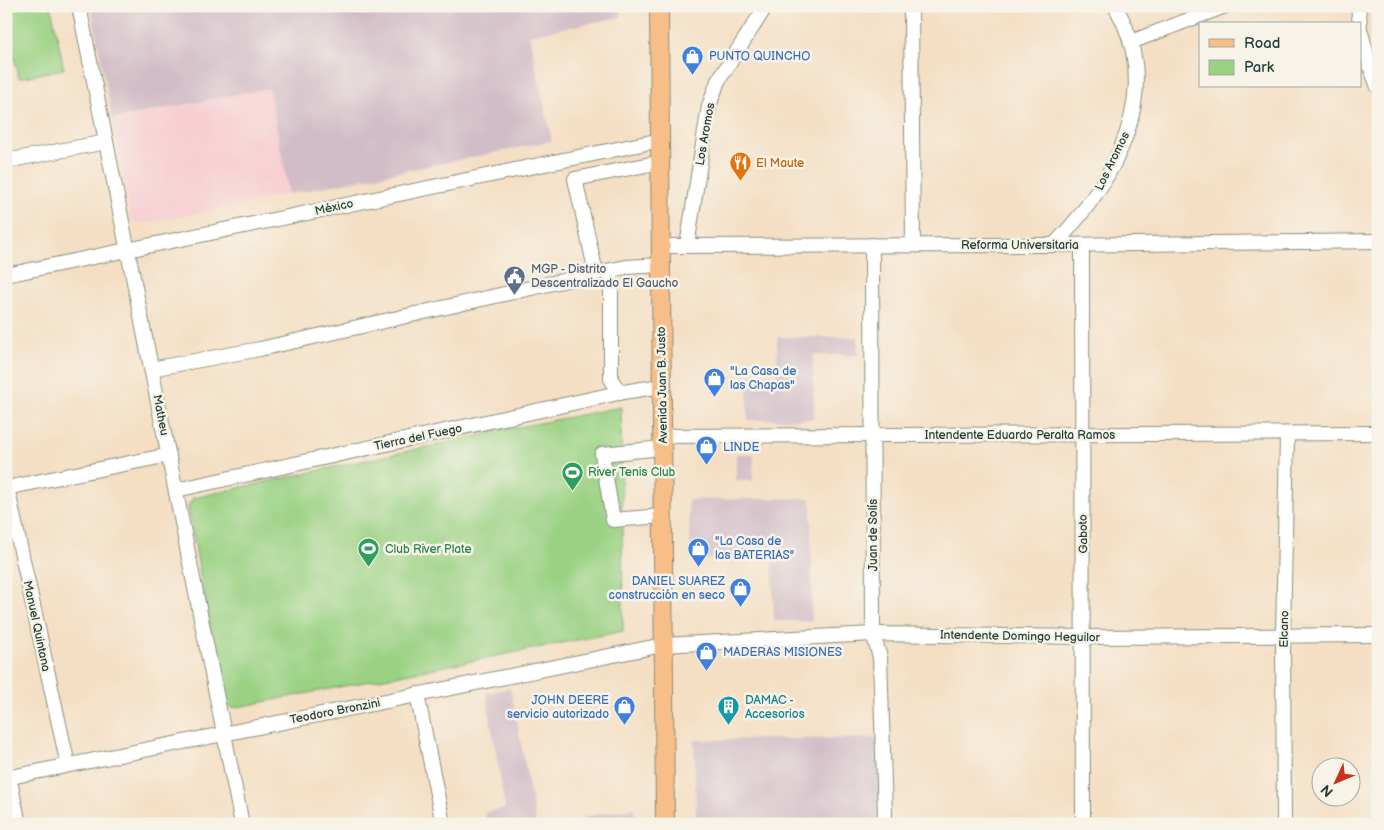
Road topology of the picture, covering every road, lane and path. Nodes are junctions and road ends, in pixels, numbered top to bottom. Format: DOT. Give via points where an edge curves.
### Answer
graph roads {
  1 [pos="79,6"];
  2 [pos="659,6"];
  3 [pos="766,6"];
  4 [pos="911,6"];
  5 [pos="1115,6"];
  6 [pos="1224,6"];
  7 [pos="1358,6"];
  8 [pos="1360,22"];
  9 [pos="1362,37"];
  10 [pos="1131,42"];
  11 [pos="1378,87"];
  12 [pos="661,140"];
  13 [pos="106,142"];
  14 [pos="6,161"];
  15 [pos="661,162"];
  16 [pos="1378,241"];
  17 [pos="913,245"];
  18 [pos="1054,245"];
  19 [pos="1082,245"];
  20 [pos="662,246"];
  21 [pos="687,246"];
  22 [pos="872,246"];
  23 [pos="128,250"];
  24 [pos="661,265"];
  25 [pos="611,270"];
  26 [pos="596,273"];
  27 [pos="6,275"];
  28 [pos="152,369"];
  29 [pos="661,386"];
  30 [pos="620,393"];
  31 [pos="1287,434"];
  32 [pos="1378,434"];
  33 [pos="1082,435"];
  34 [pos="874,436"];
  35 [pos="662,442"];
  36 [pos="168,455"];
  37 [pos="7,488"];
  38 [pos="176,490"];
  39 [pos="662,516"];
  40 [pos="873,634"];
  41 [pos="1378,635"];
  42 [pos="1283,636"];
  43 [pos="1084,637"];
  44 [pos="663,645"];
  45 [pos="417,694"];
  46 [pos="224,734"];
  47 [pos="68,765"];
  48 [pos="8,778"];
  49 [pos="19,824"];
  50 [pos="242,824"];
  51 [pos="443,824"];
  52 [pos="665,824"];
  53 [pos="882,824"];
  54 [pos="1083,824"];
  55 [pos="1284,824"];
  1 -- 13 [label="street, Matheu"];
  2 -- 12 [label="main road, Avenida Juan B. Justo"];
  3 -- 21 [label="street, Los Aromos" via="718,80 709,106"];
  4 -- 17 [label="street"];
  5 -- 10 [label="street, Los Aromos"];
  6 -- 10 [label="street"];
  7 -- 8 [label="street"];
  9 -- 11 [label="street"];
  10 -- 18 [label="street, Los Aromos" via="1136,72 1135,103 1127,135 1096,194"];
  12 -- 15 [label="main road, Avenida Juan B. Justo"];
  12 -- 23 [label="street, México"];
  13 -- 14 [label="street"];
  13 -- 23 [label="street, Matheu"];
  15 -- 20 [label="main road, Avenida Juan B. Justo"];
  15 -- 26 [label="street" via="575,179"];
  16 -- 19 [label="street, Reforma Universitaria"];
  17 -- 18 [label="street, Reforma Universitaria"];
  17 -- 22 [label="street, Reforma Universitaria"];
  18 -- 19 [label="street, Reforma Universitaria"];
  19 -- 33 [label="street, Gaboto"];
  20 -- 21 [label="street, Reforma Universitaria"];
  20 -- 24 [label="main road, Avenida Juan B. Justo"];
  21 -- 22 [label="street, Reforma Universitaria"];
  22 -- 34 [label="street, Juan de Solís"];
  23 -- 27 [label="street, México"];
  23 -- 28 [label="street, Matheu"];
  24 -- 25 [label="street"];
  24 -- 29 [label="main road, Avenida Juan B. Justo"];
  25 -- 26 [label="street"];
  25 -- 30 [label="street" via="611,379"];
  26 -- 28 [label="street" via="260,349"];
  28 -- 36 [label="street, Matheu"];
  29 -- 30 [label="street, Tierra del Fuego"];
  29 -- 35 [label="main road, Avenida Juan B. Justo"];
  30 -- 38 [label="street, Tierra del Fuego"];
  31 -- 32 [label="street, Intendente Eduardo Peralta Ramos"];
  31 -- 33 [label="street, Intendente Eduardo Peralta Ramos"];
  31 -- 42 [label="street, Elcano"];
  33 -- 34 [label="street, Intendente Eduardo Peralta Ramos"];
  33 -- 43 [label="street, Gaboto"];
  34 -- 35 [label="street, Intendente Eduardo Peralta Ramos"];
  34 -- 40 [label="street, Juan de Solís"];
  35 -- 39 [label="main road, Avenida Juan B. Justo"];
  35 -- 39 [label="street, Intendente Eduardo Peralta Ramos" via="602,454 613,520"];
  36 -- 37 [label="street"];
  36 -- 38 [label="street, Matheu"];
  37 -- 47 [label="street, Manuel Quintana"];
  38 -- 46 [label="street, Matheu"];
  39 -- 44 [label="main road, Avenida Juan B. Justo"];
  40 -- 43 [label="street, Intendente Domingo Heguilor"];
  40 -- 44 [label="street, Intendente Domingo Heguilor"];
  40 -- 53 [label="street, Juan de Solís" via="880,657 885,815"];
  41 -- 42 [label="street, Intendente Domingo Heguilor"];
  42 -- 43 [label="street, Intendente Domingo Heguilor"];
  42 -- 55 [label="street, Elcano"];
  43 -- 54 [label="street, Gaboto"];
  44 -- 45 [label="street, Teodoro Bronzini"];
  44 -- 52 [label="main road, Avenida Juan B. Justo"];
  45 -- 46 [label="street, Teodoro Bronzini"];
  45 -- 51 [label="street"];
  46 -- 47 [label="street, Teodoro Bronzini"];
  46 -- 50 [label="street, Matheu"];
  47 -- 48 [label="street, Teodoro Bronzini"];
  48 -- 49 [label="street"];
}
